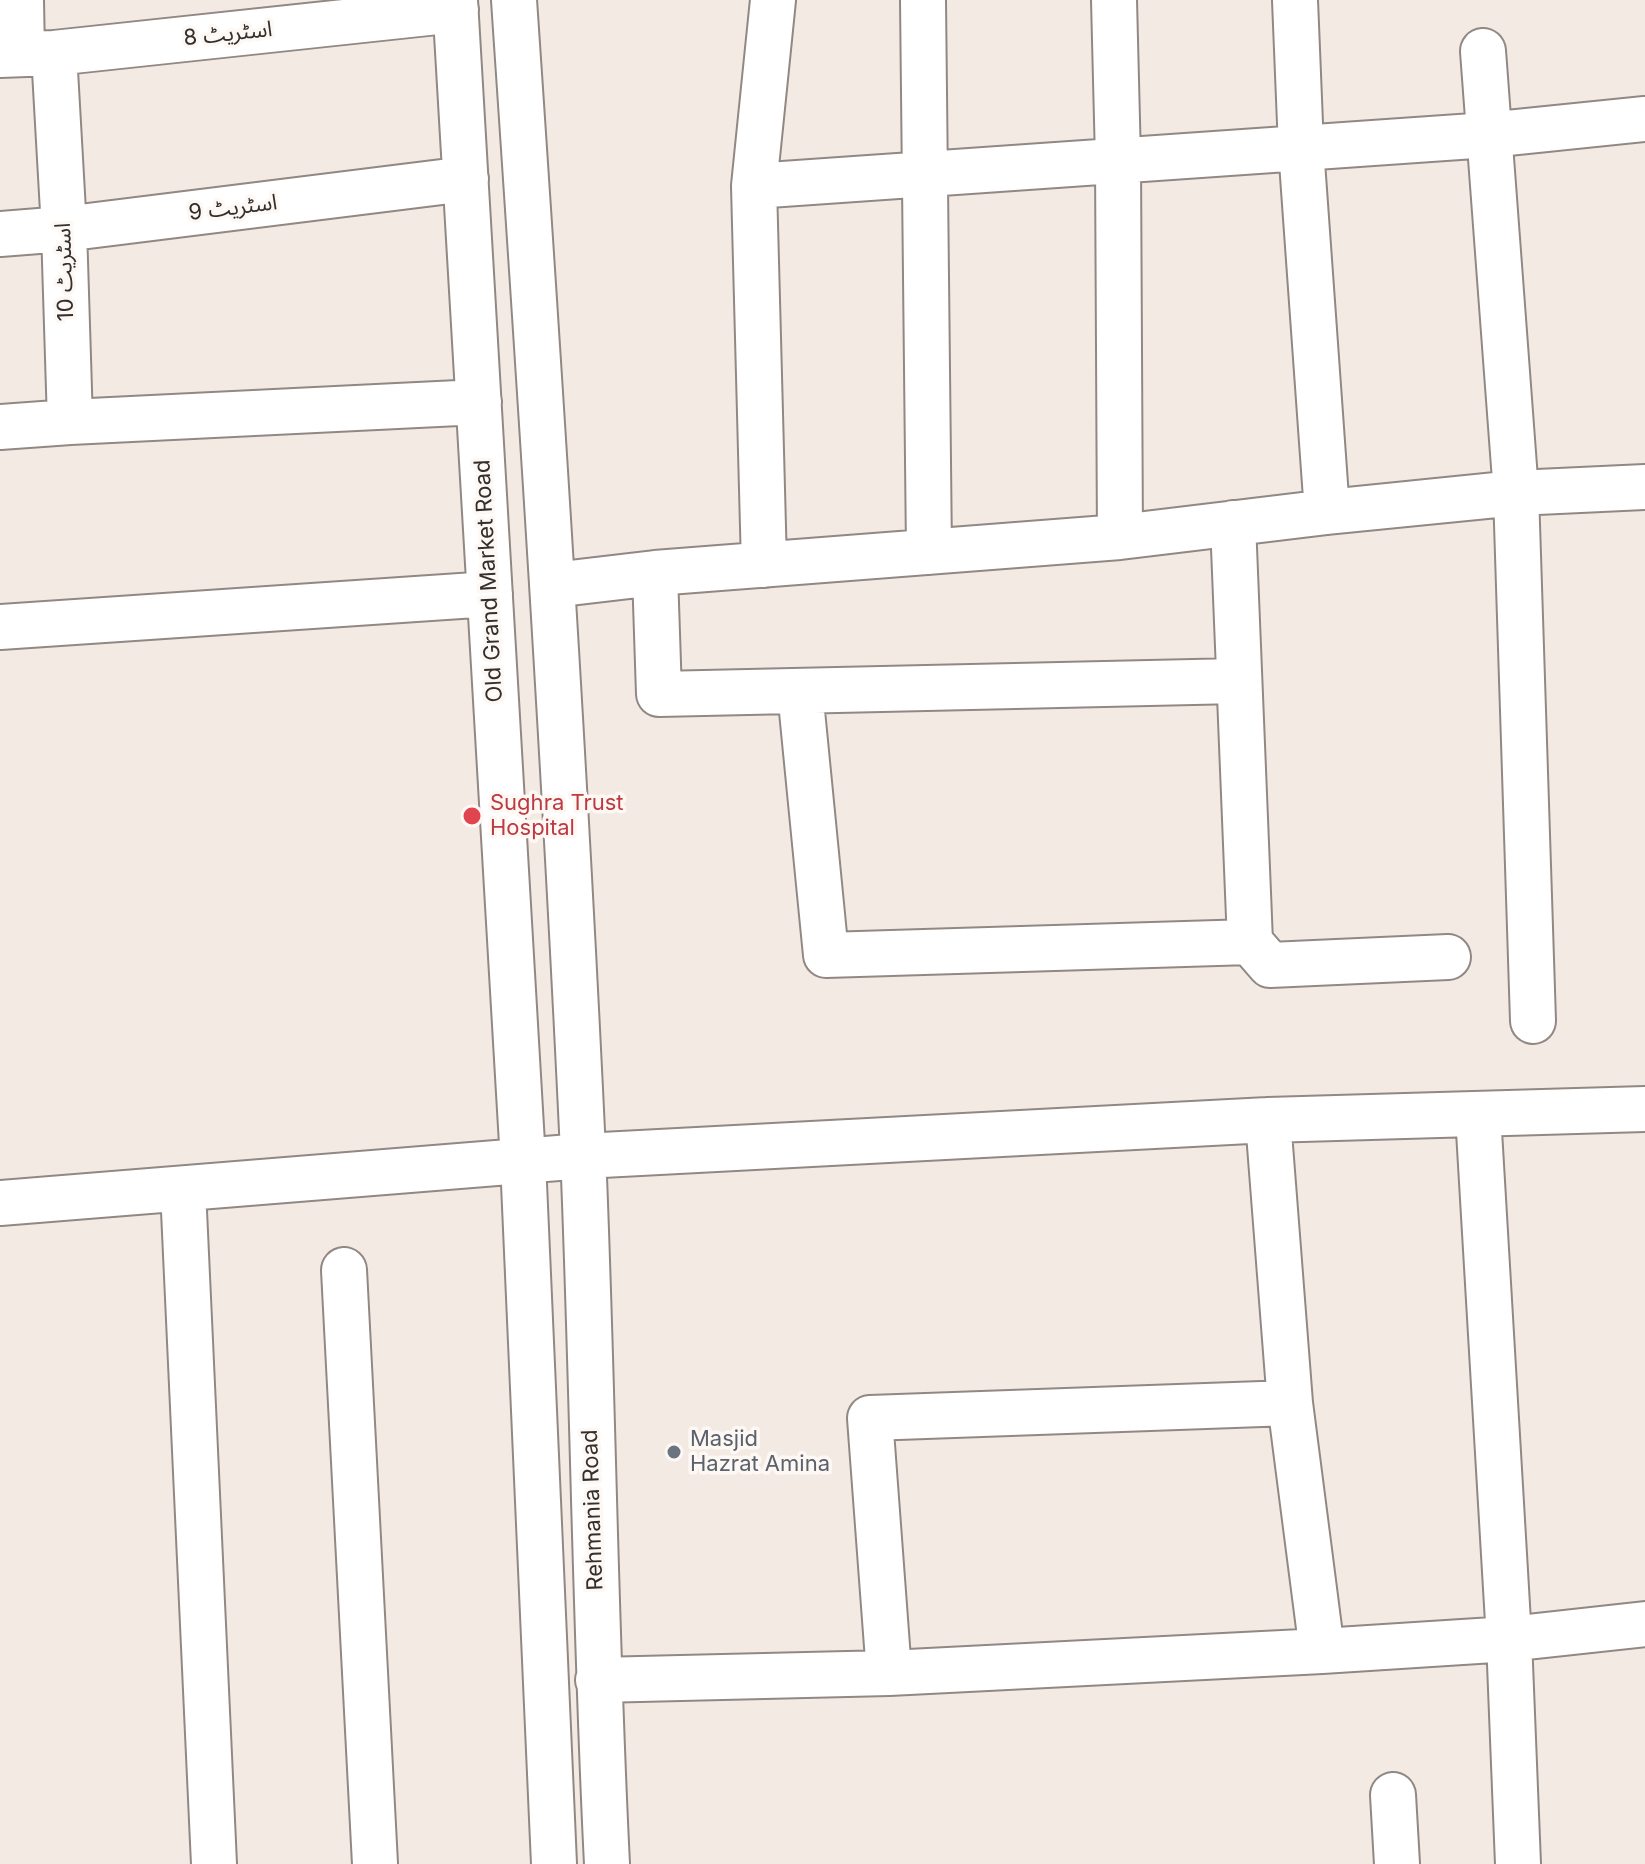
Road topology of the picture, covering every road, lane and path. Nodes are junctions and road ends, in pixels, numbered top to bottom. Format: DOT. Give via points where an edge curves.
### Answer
graph roads {
  1 [pos="21,0"];
  2 [pos="514,0"];
  3 [pos="773,0"];
  4 [pos="923,0"];
  5 [pos="1114,0"];
  6 [pos="1295,0"];
  7 [pos="455,5"];
  8 [pos="1483,51"];
  9 [pos="26,54"];
  10 [pos="1645,119"];
  11 [pos="1488,135"];
  12 [pos="1301,148"];
  13 [pos="1118,160"];
  14 [pos="925,174"];
  15 [pos="466,179"];
  16 [pos="754,186"];
  17 [pos="64,229"];
  18 [pos="0,234"];
  19 [pos="479,402"];
  20 [pos="70,422"];
  21 [pos="0,427"];
  22 [pos="1645,487"];
  23 [pos="1516,493"];
  24 [pos="1327,512"];
  25 [pos="1233,523"];
  26 [pos="1120,537"];
  27 [pos="929,552"];
  28 [pos="764,565"];
  29 [pos="655,573"];
  30 [pos="553,585"];
  31 [pos="490,594"];
  32 [pos="0,627"];
  33 [pos="1238,681"];
  34 [pos="800,691"];
  35 [pos="1250,942"];
  36 [pos="1448,957"];
  37 [pos="1533,1021"];
  38 [pos="1645,1109"];
  39 [pos="1478,1114"];
  40 [pos="1268,1120"];
  41 [pos="583,1156"];
  42 [pos="523,1161"];
  43 [pos="183,1189"];
  44 [pos="0,1203"];
  45 [pos="344,1270"];
  46 [pos="1290,1403"];
  47 [pos="1645,1624"];
  48 [pos="1509,1639"];
  49 [pos="1322,1651"];
  50 [pos="889,1673"];
  51 [pos="598,1680"];
  52 [pos="1393,1795"];
  53 [pos="214,1864"];
  54 [pos="375,1864"];
  55 [pos="554,1864"];
  56 [pos="607,1864"];
  57 [pos="1397,1864"];
  58 [pos="1518,1864"];
  1 -- 9 [label="street, اسٹریٹ 10"];
  2 -- 30 [label="street"];
  3 -- 16 [label="street"];
  4 -- 14 [label="street"];
  5 -- 13 [label="street"];
  6 -- 12 [label="street"];
  7 -- 9 [label="street, اسٹریٹ 8"];
  7 -- 15 [label="street, Old Grand Market Road"];
  8 -- 11 [label="street"];
  9 -- 17 [label="street, اسٹریٹ 10"];
  10 -- 11 [label="street"];
  11 -- 12 [label="street"];
  11 -- 23 [label="street"];
  12 -- 13 [label="street"];
  12 -- 24 [label="street"];
  13 -- 14 [label="street"];
  13 -- 26 [label="street"];
  14 -- 16 [label="street"];
  14 -- 27 [label="street"];
  15 -- 17 [label="street, اسٹریٹ 9"];
  15 -- 19 [label="street, Old Grand Market Road"];
  16 -- 28 [label="street"];
  17 -- 18 [label="street, اسٹریٹ 9"];
  17 -- 20 [label="street, اسٹریٹ 10"];
  19 -- 20 [label="street"];
  19 -- 31 [label="street, Old Grand Market Road"];
  20 -- 21 [label="street"];
  22 -- 23 [label="street"];
  23 -- 24 [label="street"];
  23 -- 37 [label="street"];
  24 -- 25 [label="street"];
  25 -- 26 [label="street"];
  25 -- 33 [label="street"];
  26 -- 27 [label="street"];
  27 -- 28 [label="street"];
  28 -- 29 [label="street"];
  29 -- 30 [label="street"];
  29 -- 34 [label="street" via="659,694"];
  30 -- 41 [label="street"];
  31 -- 32 [label="street"];
  31 -- 42 [label="street, Old Grand Market Road"];
  33 -- 34 [label="street"];
  33 -- 35 [label="street"];
  34 -- 35 [label="street" via="826,955"];
  35 -- 36 [label="street" via="1270,965"];
  38 -- 39 [label="street"];
  39 -- 40 [label="street"];
  39 -- 48 [label="street"];
  40 -- 41 [label="street"];
  40 -- 46 [label="street"];
  41 -- 42 [label="street"];
  41 -- 51 [label="street, Rehmania Road"];
  42 -- 43 [label="street"];
  42 -- 55 [label="street"];
  43 -- 44 [label="street"];
  43 -- 53 [label="street"];
  45 -- 54 [label="street"];
  46 -- 49 [label="street"];
  46 -- 50 [label="street" via="870,1418"];
  47 -- 48 [label="street"];
  48 -- 49 [label="street"];
  48 -- 58 [label="street"];
  49 -- 50 [label="street"];
  50 -- 51 [label="street"];
  51 -- 56 [label="street, Rehmania Road"];
  52 -- 57 [label="street"];
}
